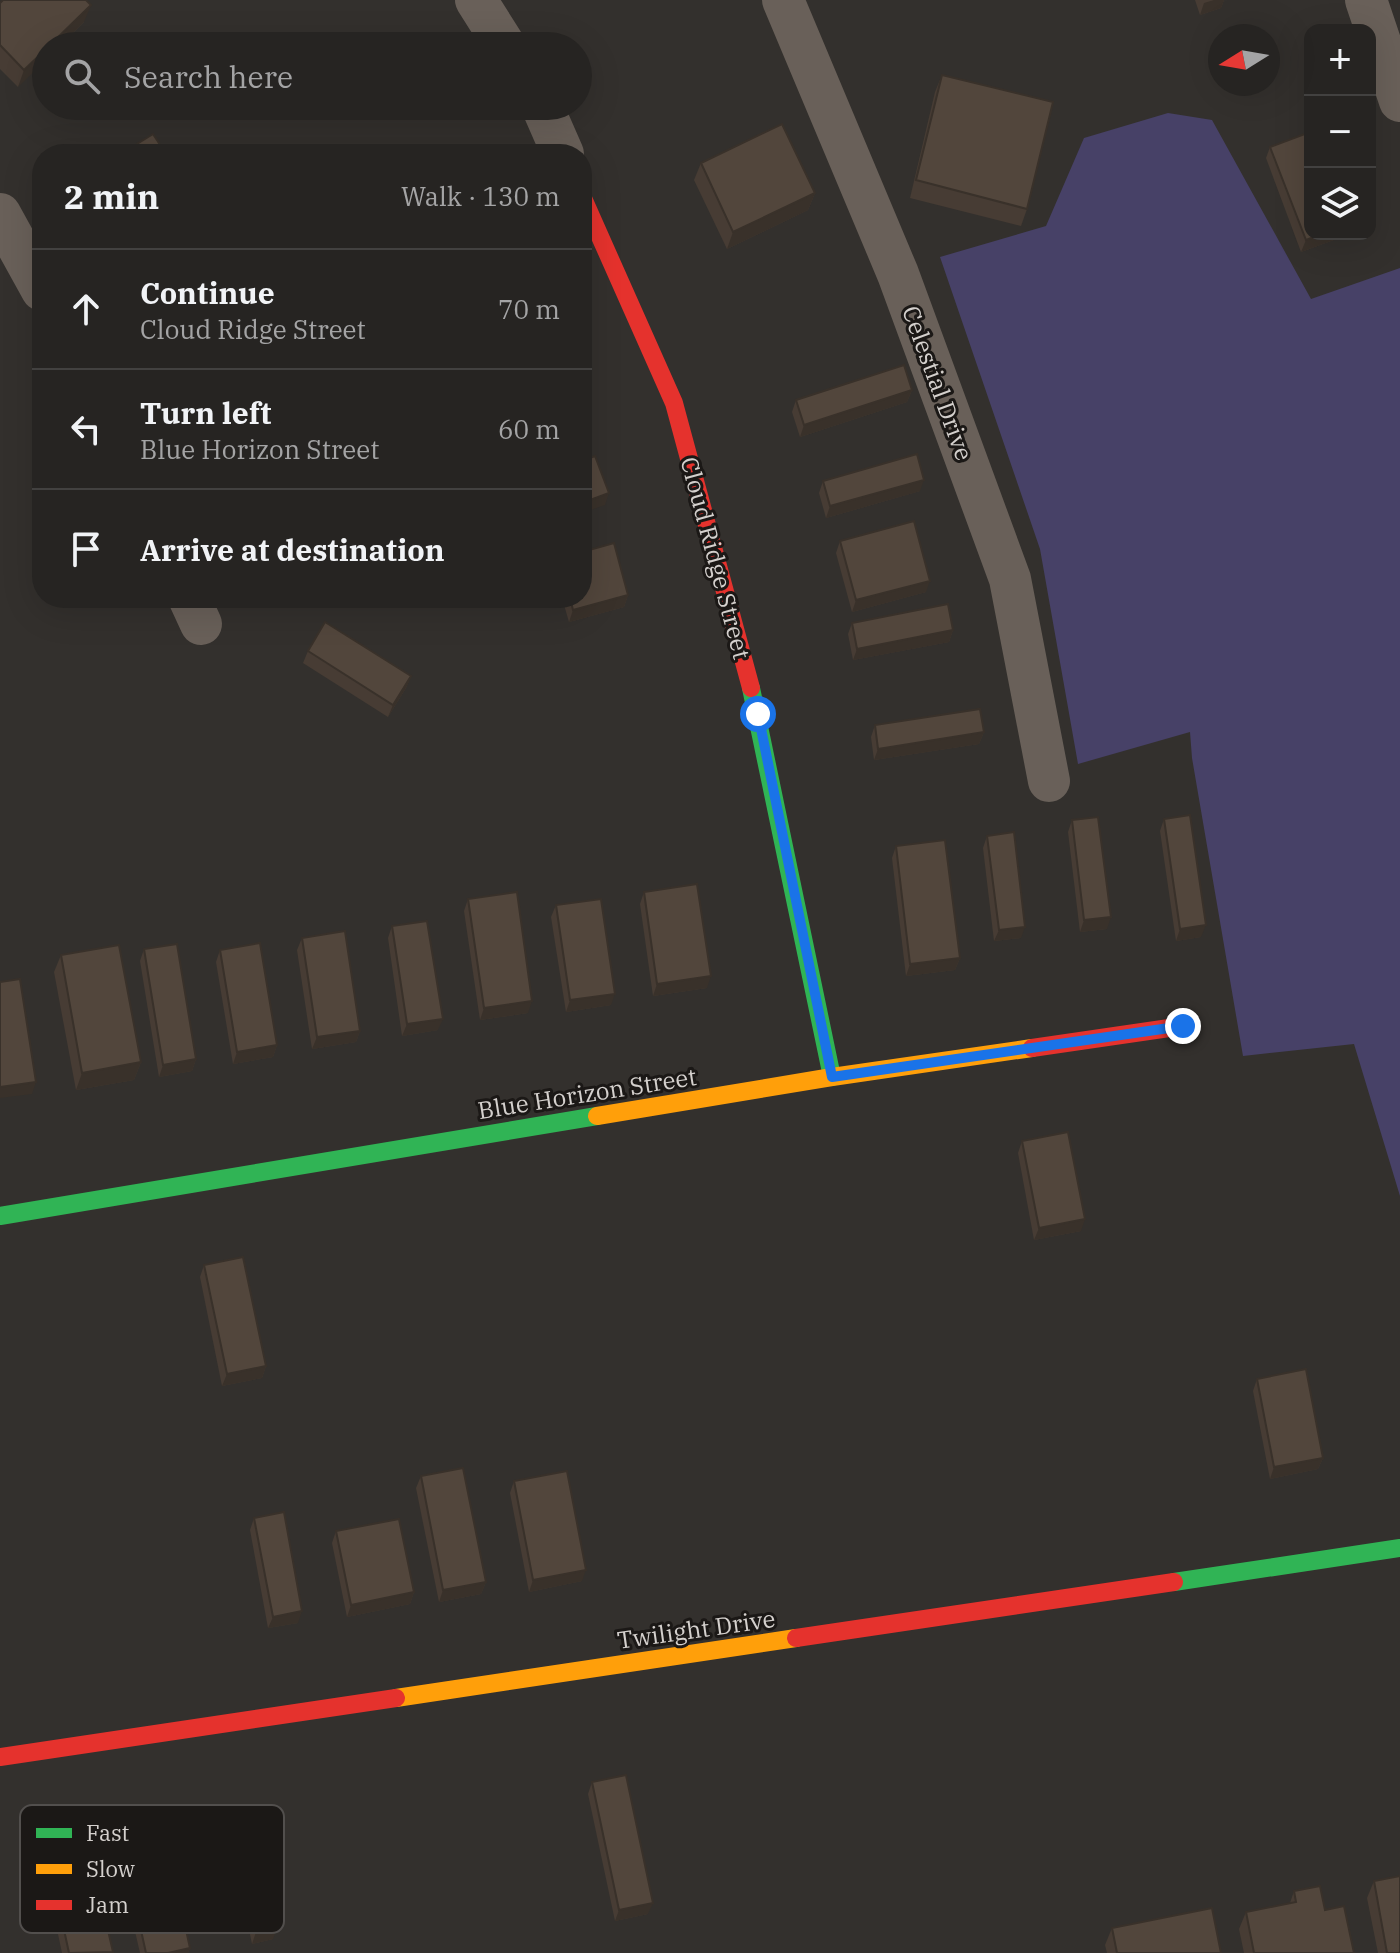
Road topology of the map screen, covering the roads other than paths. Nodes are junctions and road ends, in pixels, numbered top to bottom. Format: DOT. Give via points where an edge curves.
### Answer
graph roads {
  1 [pos="476,0"];
  2 [pos="783,0"];
  3 [pos="1366,0"];
  4 [pos="496,32"];
  5 [pos="1400,101"];
  6 [pos="548,120"];
  7 [pos="559,144"];
  8 [pos="592,218"];
  9 [pos="2,220"];
  10 [pos="32,272"];
  11 [pos="1049,781"];
  12 [pos="1183,1026"];
  13 [pos="832,1077"];
  14 [pos="0,1216"];
  15 [pos="1400,1548"];
  16 [pos="0,1757"];
  1 -- 4 [label="street"];
  2 -- 11 [label="street, Celestial Drive" via="898,274 1010,579"];
  3 -- 5 [label="street"];
  6 -- 7 [label="street"];
  8 -- 13 [label="street, Cloud Ridge Street" via="674,403 758,714"];
  9 -- 10 [label="street"];
  12 -- 13 [label="street, Blue Horizon Street"];
  13 -- 14 [label="street, Blue Horizon Street"];
  15 -- 16 [label="street, Twilight Drive"];
}
